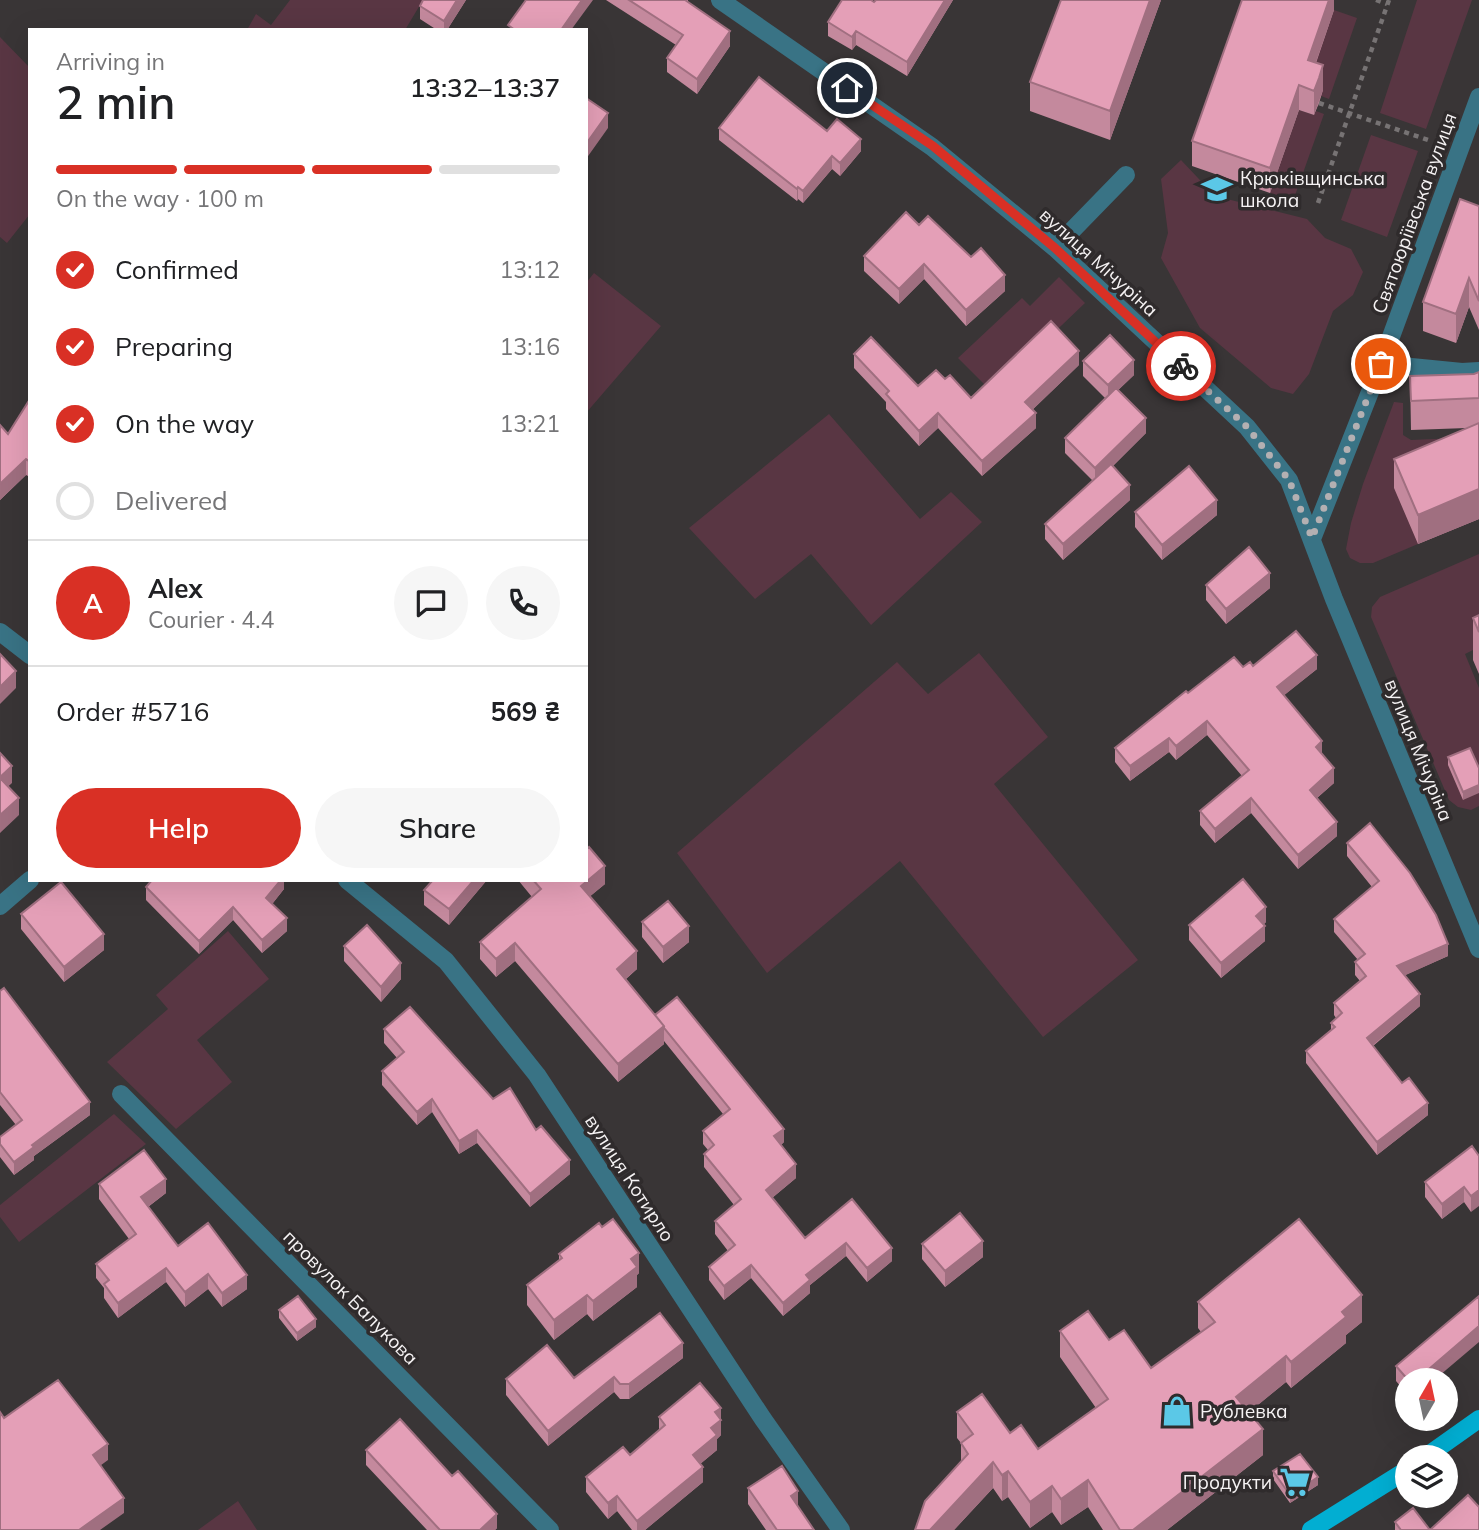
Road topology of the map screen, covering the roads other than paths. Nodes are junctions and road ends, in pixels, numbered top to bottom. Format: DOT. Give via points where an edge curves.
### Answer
graph roads {
  1 [pos="720,0"];
  2 [pos="1479,97"];
  3 [pos="1126,175"];
  4 [pos="1055,248"];
  5 [pos="1381,364"];
  6 [pos="1479,371"];
  7 [pos="1312,538"];
  8 [pos="0,632"];
  9 [pos="28,653"];
  10 [pos="28,882"];
  11 [pos="349,882"];
  12 [pos="0,906"];
  13 [pos="1479,949"];
  14 [pos="121,1094"];
  15 [pos="1479,1419"];
  16 [pos="1442,1445"];
  17 [pos="1395,1478"];
  18 [pos="550,1530"];
  19 [pos="841,1530"];
  20 [pos="1311,1530"];
  1 -- 4 [label="street, вулиця Мічуріна" via="933,146"];
  2 -- 5 [label="street, Святоюріївська вулиця"];
  3 -- 4 [label="street"];
  4 -- 7 [label="street, вулиця Мічуріна" via="1247,427 1289,480"];
  5 -- 6 [label="street"];
  5 -- 7 [label="street, Святоюріївська вулиця"];
  7 -- 13 [label="street, вулиця Мічуріна"];
  8 -- 9 [label="street"];
  10 -- 12 [label="street"];
  11 -- 19 [label="street, вулиця Котирло" via="446,961 537,1075"];
  14 -- 18 [label="street, провулок Балукова"];
  15 -- 16 [label="main road"];
  17 -- 20 [label="main road"];
}
